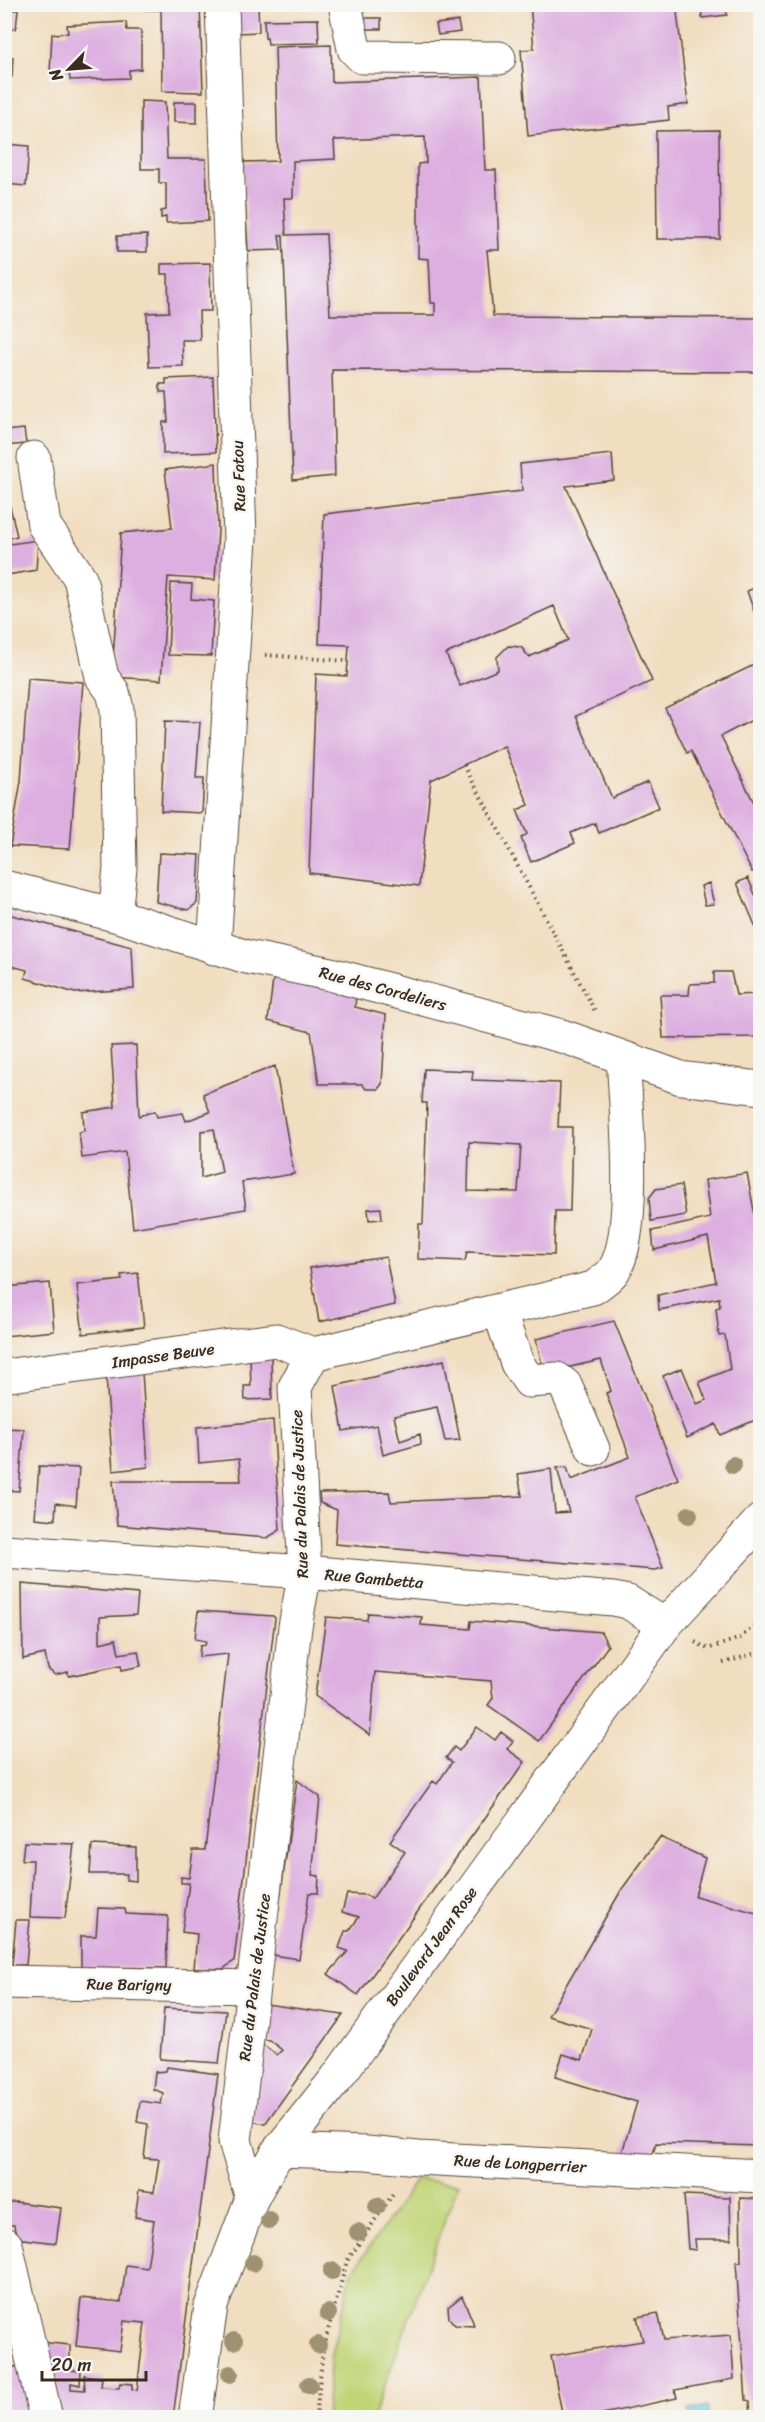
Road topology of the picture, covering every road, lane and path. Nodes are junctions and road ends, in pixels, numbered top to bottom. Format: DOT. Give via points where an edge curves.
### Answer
graph roads {
  1 [pos="222,4"];
  2 [pos="345,4"];
  3 [pos="499,58"];
  4 [pos="34,458"];
  5 [pos="233,653"];
  6 [pos="348,661"];
  7 [pos="464,765"];
  8 [pos="4,887"];
  9 [pos="115,915"];
  10 [pos="214,948"];
  11 [pos="601,1021"];
  12 [pos="623,1059"];
  13 [pos="760,1088"];
  14 [pos="499,1310"];
  15 [pos="314,1354"];
  16 [pos="11,1375"];
  17 [pos="593,1449"];
  18 [pos="760,1521"];
  19 [pos="4,1551"];
  20 [pos="305,1572"];
  21 [pos="760,1620"];
  22 [pos="665,1625"];
  23 [pos="760,1652"];
  24 [pos="723,1663"];
  25 [pos="4,1982"];
  26 [pos="253,1987"];
  27 [pos="279,2150"];
  28 [pos="418,2158"];
  29 [pos="760,2176"];
  30 [pos="252,2198"];
  31 [pos="6,2245"];
  32 [pos="46,2418"];
  33 [pos="195,2418"];
  34 [pos="316,2418"];
  1 -- 5 [label="street, Rue Fatou" via="240,538"];
  2 -- 3 [label="street" via="354,49 362,57"];
  4 -- 9 [label="street" via="44,525 80,578 102,677 113,692 117,709 120,868"];
  5 -- 6 [label="path"];
  5 -- 10 [label="street, Rue Fatou"];
  7 -- 11 [label="path"];
  8 -- 9 [label="street, Rue des Cordeliers"];
  9 -- 10 [label="street, Rue des Cordeliers"];
  10 -- 12 [label="street, Rue des Cordeliers" via="330,974 565,1037"];
  12 -- 13 [label="street, Rue des Cordeliers" via="681,1078"];
  12 -- 14 [label="street" via="628,1146 626,1240 614,1271 593,1288"];
  14 -- 15 [label="street"];
  14 -- 17 [label="street" via="517,1363 529,1381 557,1379 565,1385"];
  15 -- 16 [label="street, Impasse Beuve" via="276,1340"];
  15 -- 20 [label="street, Rue du Palais de Justice" via="295,1387"];
  18 -- 22 [label="street, Boulevard Jean Rose"];
  19 -- 20 [label="street, Rue Gambetta"];
  20 -- 22 [label="street, Rue Gambetta" via="613,1599 628,1602"];
  20 -- 26 [label="street, Rue du Palais de Justice" via="295,1627"];
  21 -- 22 [label="path" via="740,1638 708,1649"];
  22 -- 27 [label="street, Boulevard Jean Rose" via="336,2079"];
  23 -- 24 [label="path"];
  25 -- 26 [label="street, Rue Barigny"];
  26 -- 30 [label="street, Rue du Palais de Justice" via="235,2141"];
  27 -- 28 [label="street, Rue de Longperrier"];
  27 -- 30 [label="street, Boulevard Jean Rose"];
  28 -- 29 [label="street, Rue de Longperrier"];
  28 -- 34 [label="path" via="347,2261 323,2349"];
  30 -- 33 [label="street, Boulevard Jean Rose" via="211,2306"];
  31 -- 32 [label="street"];
}
